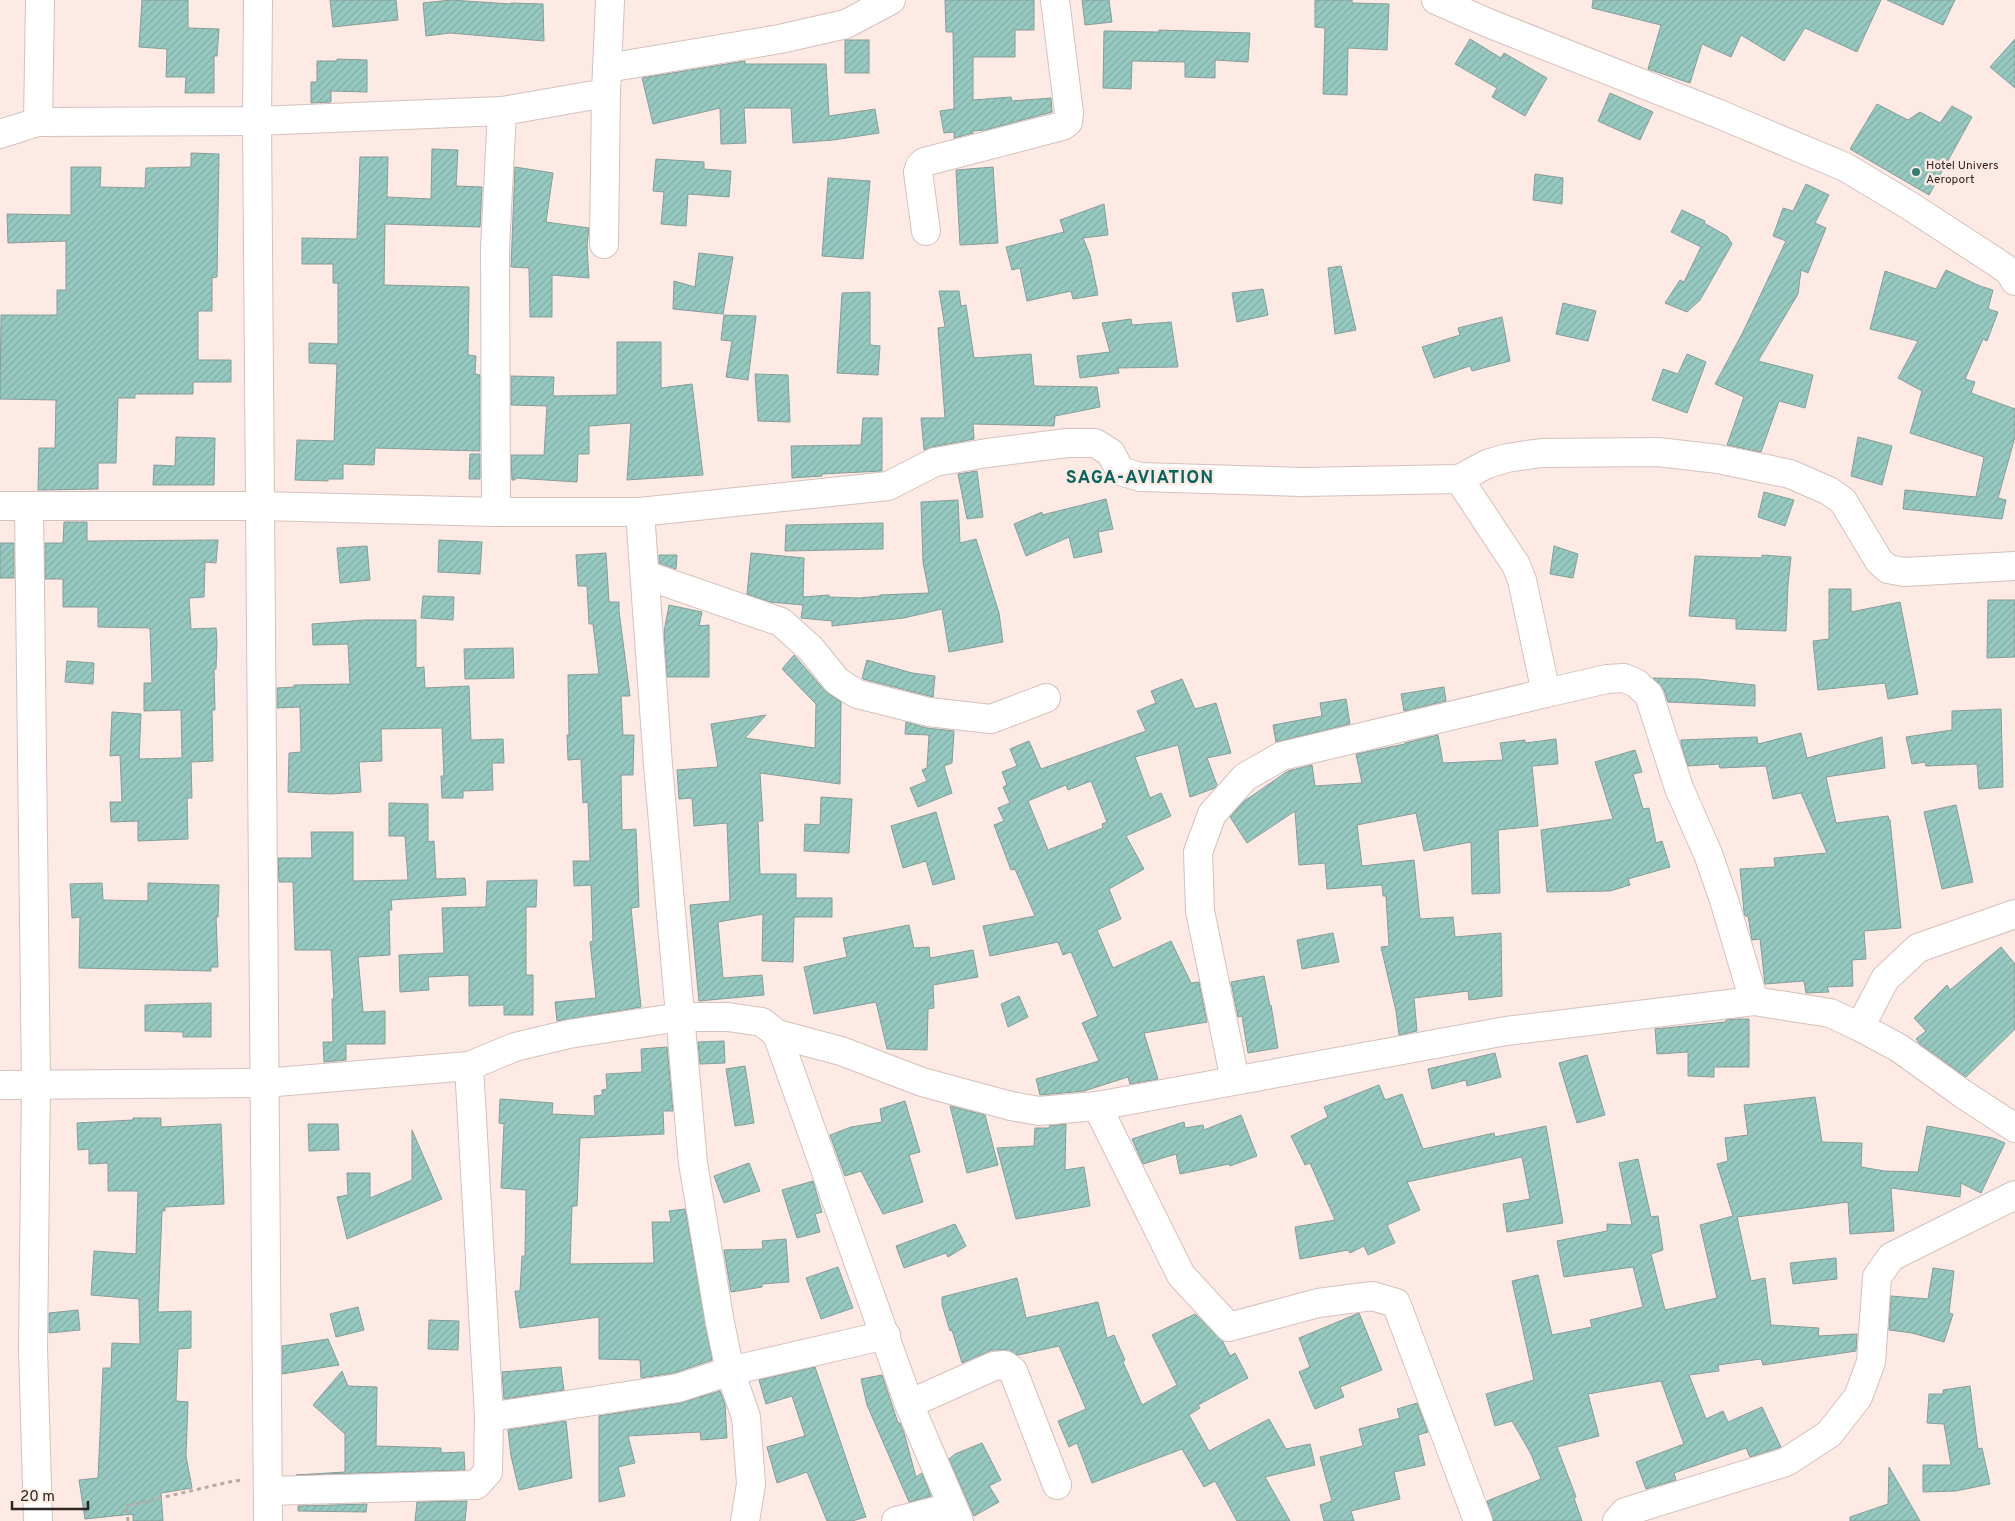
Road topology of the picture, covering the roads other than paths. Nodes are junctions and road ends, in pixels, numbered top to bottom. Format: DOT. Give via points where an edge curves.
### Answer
graph roads {
  1 [pos="40,0"];
  2 [pos="258,0"];
  3 [pos="610,0"];
  4 [pos="890,0"];
  5 [pos="1054,0"];
  6 [pos="1436,0"];
  7 [pos="606,80"];
  8 [pos="502,111"];
  9 [pos="257,121"];
  10 [pos="38,122"];
  11 [pos="0,134"];
  12 [pos="926,231"];
  13 [pos="604,244"];
  14 [pos="2015,281"];
  15 [pos="1459,479"];
  16 [pos="0,506"];
  17 [pos="260,506"];
  18 [pos="29,507"];
  19 [pos="496,512"];
  20 [pos="640,512"];
  21 [pos="2015,566"];
  22 [pos="645,575"];
  23 [pos="1546,693"];
  24 [pos="1046,698"];
  25 [pos="2015,914"];
  26 [pos="1754,1002"];
  27 [pos="680,1017"];
  28 [pos="1860,1026"];
  29 [pos="777,1034"];
  30 [pos="469,1066"];
  31 [pos="1235,1080"];
  32 [pos="264,1083"];
  33 [pos="0,1085"];
  34 [pos="36,1085"];
  35 [pos="1097,1106"];
  36 [pos="2015,1128"];
  37 [pos="2015,1195"];
  38 [pos="886,1335"];
  39 [pos="730,1371"];
  40 [pos="909,1404"];
  41 [pos="489,1417"];
  42 [pos="268,1484"];
  43 [pos="1057,1486"];
  44 [pos="955,1514"];
  45 [pos="38,1521"];
  46 [pos="268,1521"];
  47 [pos="745,1521"];
  48 [pos="896,1521"];
  49 [pos="1478,1521"];
  50 [pos="1617,1521"];
  1 -- 10 [label="street"];
  2 -- 9 [label="street"];
  3 -- 7 [label="street"];
  4 -- 7 [label="street" via="846,24"];
  5 -- 12 [label="street" via="1068,122 924,162 918,172"];
  6 -- 14 [label="street" via="1845,167 1996,262 2009,271"];
  7 -- 8 [label="street"];
  7 -- 13 [label="street"];
  8 -- 9 [label="street"];
  8 -- 19 [label="street" via="495,248"];
  9 -- 10 [label="street"];
  9 -- 17 [label="street"];
  10 -- 11 [label="street"];
  15 -- 20 [label="street" via="1302,482 1140,477 1120,471 1111,453 1095,443 1067,443 935,462 888,486"];
  15 -- 21 [label="street" via="1487,464 1542,453 1658,452 1718,459 1790,474 1829,491 1842,501 1878,561 1888,570 1904,572"];
  15 -- 23 [label="street" via="1516,565"];
  16 -- 18 [label="street"];
  17 -- 18 [label="street"];
  17 -- 19 [label="street"];
  17 -- 32 [label="street"];
  18 -- 34 [label="street"];
  19 -- 20 [label="street"];
  20 -- 22 [label="street"];
  22 -- 24 [label="street" via="781,622 811,649 837,681 857,694 928,712 990,719"];
  22 -- 27 [label="street"];
  23 -- 26 [label="street" via="1624,678 1636,683 1649,695 1679,788 1724,900"];
  23 -- 31 [label="street" via="1282,756 1245,777 1212,814 1198,852 1200,911"];
  25 -- 28 [label="street" via="1918,948 1885,979"];
  26 -- 28 [label="street" via="1830,1013"];
  26 -- 31 [label="street" via="1506,1031"];
  27 -- 29 [label="street" via="728,1017 762,1022"];
  27 -- 30 [label="street" via="568,1034 515,1047"];
  27 -- 39 [label="street" via="693,1162"];
  28 -- 36 [label="street" via="1899,1048"];
  29 -- 35 [label="street" via="841,1051 922,1082 1011,1106 1039,1111"];
  29 -- 38 [label="street"];
  30 -- 32 [label="street"];
  30 -- 41 [label="street"];
  31 -- 35 [label="street"];
  32 -- 34 [label="street"];
  32 -- 42 [label="street"];
  33 -- 34 [label="street"];
  34 -- 45 [label="street" via="33,1348"];
  35 -- 49 [label="street" via="1181,1275 1229,1327 1318,1303 1372,1296 1396,1303"];
  37 -- 50 [label="street" via="1891,1257 1877,1277 1872,1362 1858,1398 1829,1434 1786,1462 1625,1512"];
  38 -- 39 [label="street"];
  38 -- 40 [label="street"];
  39 -- 41 [label="street" via="678,1388"];
  39 -- 47 [label="street" via="746,1417 748,1435 751,1484"];
  40 -- 43 [label="street" via="994,1366 1005,1365 1013,1371"];
  40 -- 44 [label="street"];
  41 -- 42 [label="street" via="488,1472 476,1485"];
  42 -- 46 [label="street"];
  44 -- 48 [label="street"];
}
